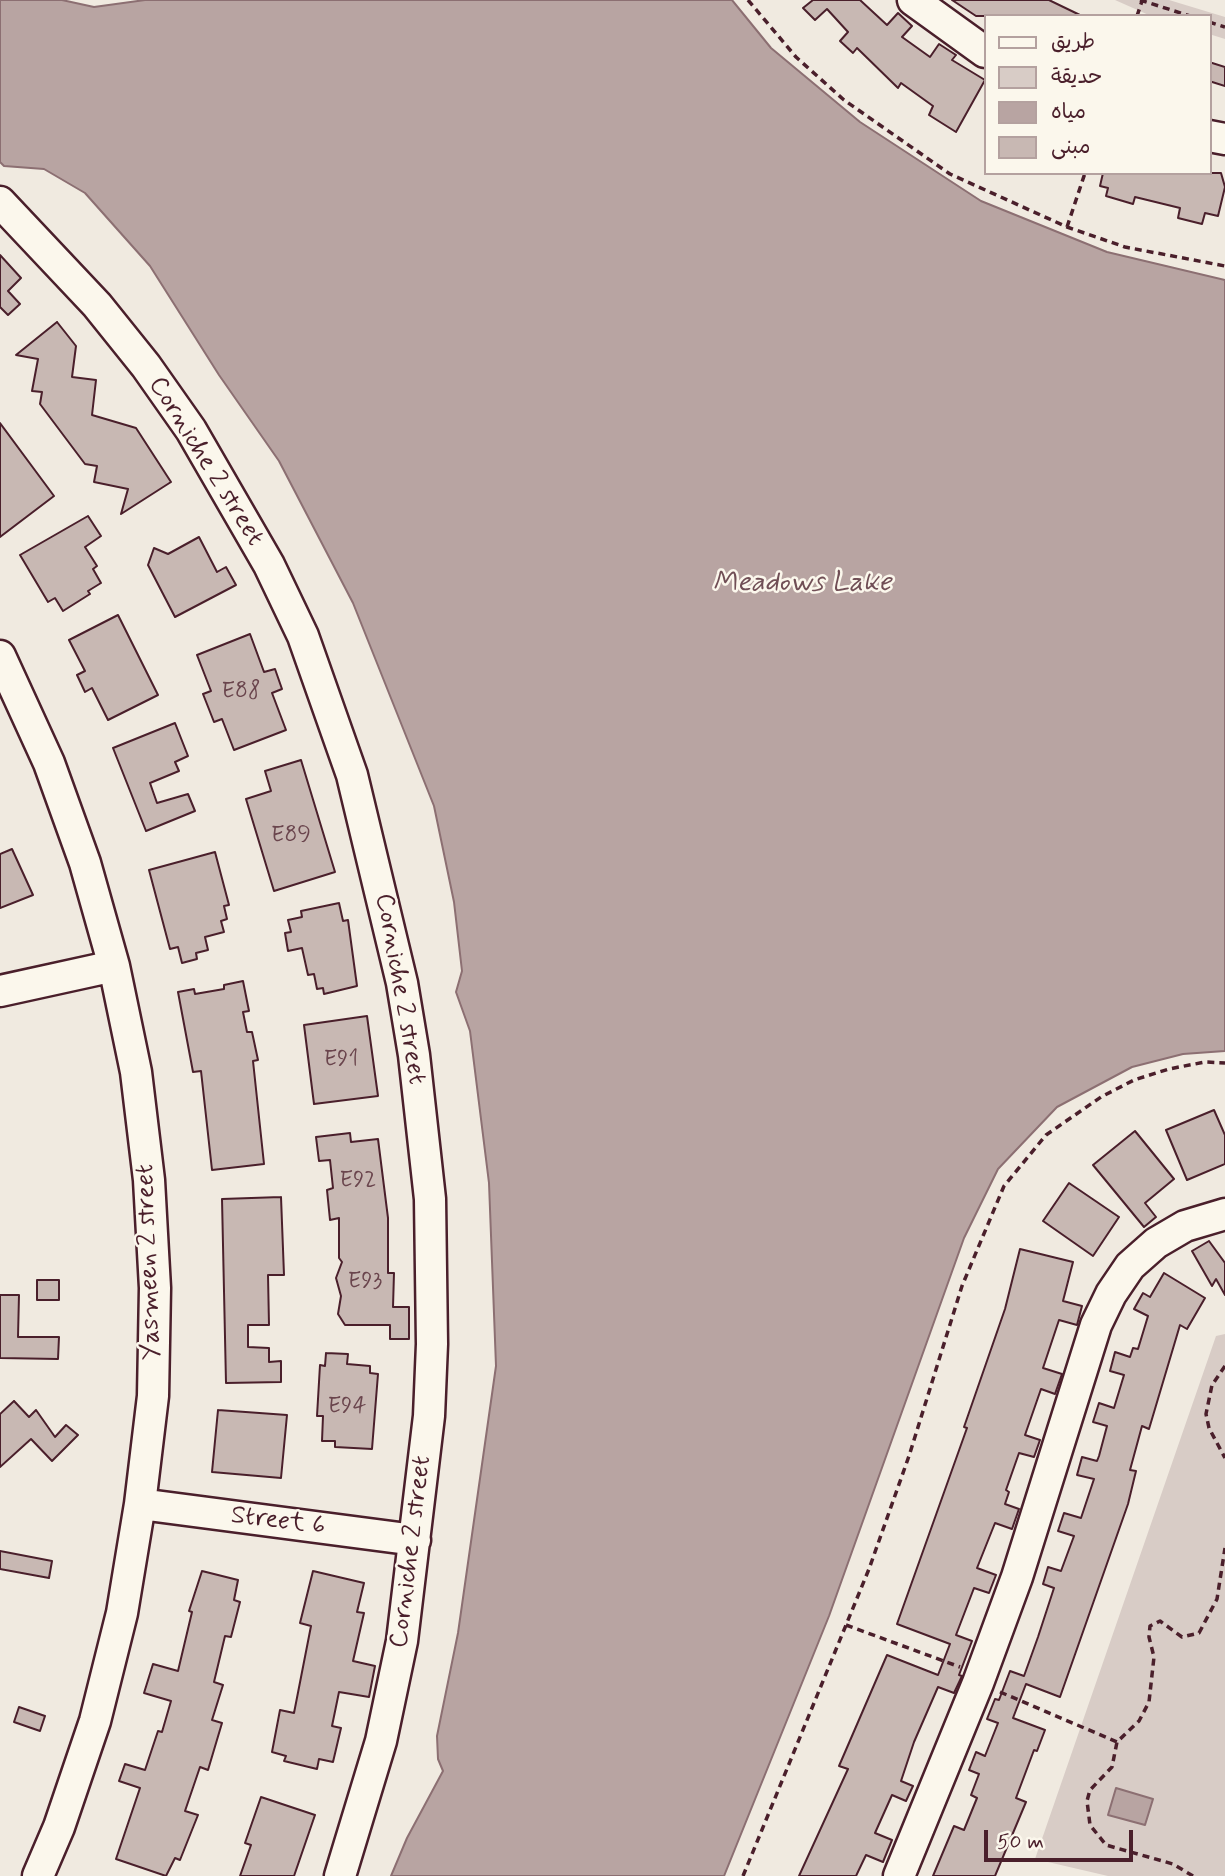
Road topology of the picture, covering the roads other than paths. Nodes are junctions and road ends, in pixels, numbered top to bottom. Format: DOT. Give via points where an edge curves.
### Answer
graph roads {
  1 [pos="913,0"];
  2 [pos="984,51"];
  3 [pos="0,202"];
  4 [pos="2,663"];
  5 [pos="114,966"];
  6 [pos="0,991"];
  7 [pos="1225,1214"];
  8 [pos="141,1504"];
  9 [pos="415,1539"];
  10 [pos="38,1876"];
  11 [pos="340,1876"];
  12 [pos="899,1876"];
  1 -- 2 [label="street"];
  3 -- 9 [label="street, Corniche 2 street" via="113,325 191,430 232,497 303,636 352,775 402,984 430,1199 429,1416"];
  4 -- 5 [label="street, Yasmeen 2 street" via="49,763 85,863"];
  5 -- 6 [label="street"];
  5 -- 8 [label="street, Yasmeen 2 street" via="141,1112 155,1288 153,1396"];
  7 -- 12 [label="street" via="1185,1226 1156,1243 1130,1266 1111,1294 980,1679"];
  8 -- 9 [label="street, Street 6"];
  8 -- 10 [label="street, Yasmeen 2 street" via="122,1614 95,1721"];
  9 -- 11 [label="street, Corniche 2 street" via="402,1641 383,1729"];
}
